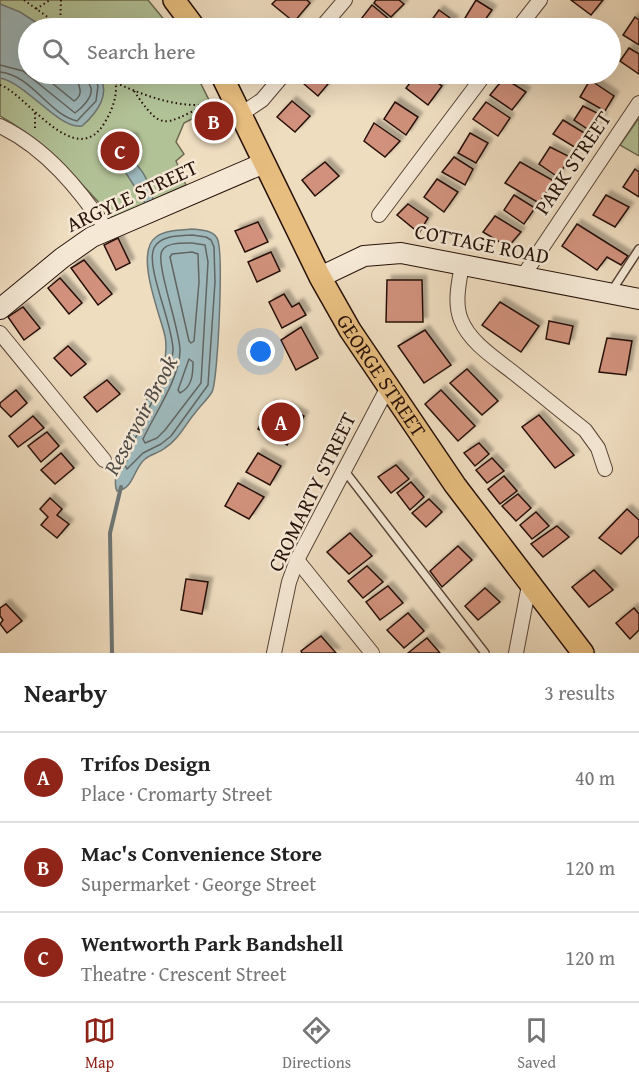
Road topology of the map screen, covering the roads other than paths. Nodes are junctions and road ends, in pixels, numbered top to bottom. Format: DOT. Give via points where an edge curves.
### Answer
graph roads {
  1 [pos="174,0"];
  2 [pos="345,0"];
  3 [pos="540,0"];
  4 [pos="188,18"];
  5 [pos="330,18"];
  6 [pos="526,18"];
  7 [pos="226,84"];
  8 [pos="276,84"];
  9 [pos="477,84"];
  10 [pos="639,102"];
  11 [pos="237,107"];
  12 [pos="0,126"];
  13 [pos="264,163"];
  14 [pos="379,214"];
  15 [pos="107,230"];
  16 [pos="639,249"];
  17 [pos="462,265"];
  18 [pos="523,276"];
  19 [pos="320,277"];
  20 [pos="609,294"];
  21 [pos="639,299"];
  22 [pos="0,309"];
  23 [pos="0,333"];
  24 [pos="388,387"];
  25 [pos="104,460"];
  26 [pos="605,469"];
  27 [pos="344,470"];
  28 [pos="297,560"];
  29 [pos="530,585"];
  30 [pos="274,653"];
  31 [pos="372,653"];
  32 [pos="486,653"];
  33 [pos="516,653"];
  34 [pos="583,653"];
  1 -- 4 [label="main road"];
  2 -- 5 [label="street"];
  3 -- 6 [label="street"];
  7 -- 11 [label="main road, GEORGE STREET"];
  8 -- 11 [label="street" via="262,100"];
  9 -- 14 [label="street"];
  10 -- 18 [label="street, PARK STREET"];
  11 -- 13 [label="main road, GEORGE STREET"];
  12 -- 15 [label="street" via="26,140 61,171"];
  13 -- 15 [label="main road, ARGYLE STREET"];
  13 -- 19 [label="main road, GEORGE STREET"];
  15 -- 22 [label="main road, ARGYLE STREET" via="73,250"];
  16 -- 20 [label="lane"];
  17 -- 18 [label="main road, COTTAGE ROAD"];
  17 -- 19 [label="main road, COTTAGE ROAD" via="383,253 364,256"];
  17 -- 26 [label="street" via="458,303 466,330 585,430 598,448"];
  18 -- 20 [label="main road, COTTAGE ROAD"];
  19 -- 24 [label="main road, GEORGE STREET"];
  20 -- 21 [label="main road, COTTAGE ROAD"];
  23 -- 25 [label="street"];
  24 -- 27 [label="street, CROMARTY STREET"];
  24 -- 29 [label="main road, GEORGE STREET"];
  27 -- 28 [label="street, CROMARTY STREET"];
  27 -- 32 [label="lane"];
  28 -- 30 [label="street, CROMARTY STREET"];
  28 -- 31 [label="street"];
  29 -- 33 [label="street"];
  29 -- 34 [label="main road, GEORGE STREET"];
}
